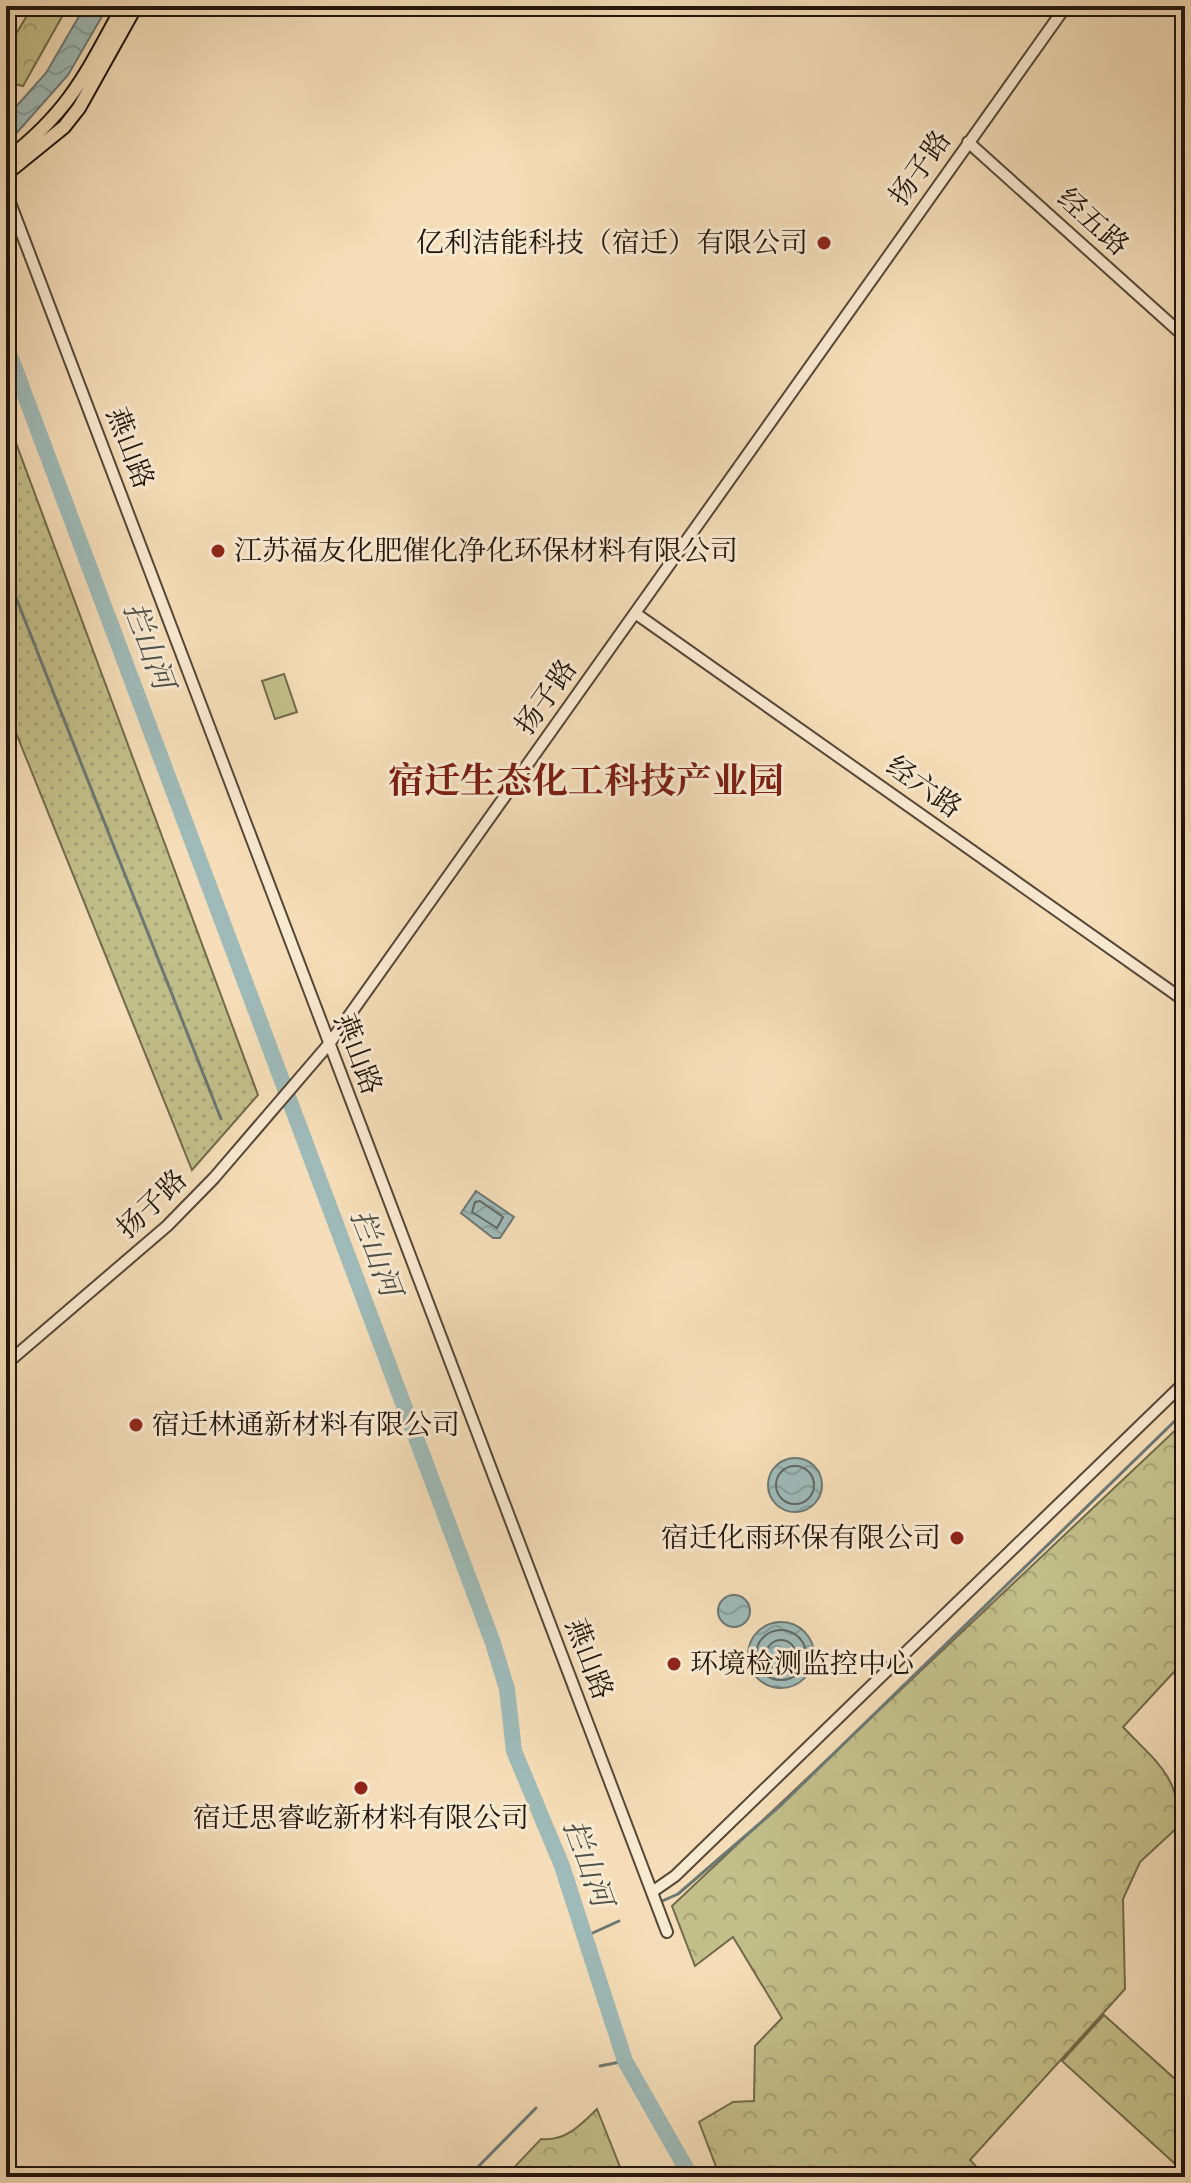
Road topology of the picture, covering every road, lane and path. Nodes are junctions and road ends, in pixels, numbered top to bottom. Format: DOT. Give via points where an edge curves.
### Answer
graph roads {
  1 [pos="123,6"];
  2 [pos="136,6"];
  3 [pos="1066,6"];
  4 [pos="968,142"];
  5 [pos="6,160"];
  6 [pos="6,174"];
  7 [pos="6,192"];
  8 [pos="1185,337"];
  9 [pos="635,613"];
  10 [pos="1185,1001"];
  11 [pos="329,1044"];
  12 [pos="6,1364"];
  13 [pos="1185,1382"];
  14 [pos="655,1900"];
  15 [pos="667,1932"];
  1 -- 5 [label="main road" via="69,101 39,135"];
  2 -- 6 [label="main road" via="64,127"];
  3 -- 4 [label="street, 扬子路"];
  4 -- 8 [label="street, 经五路"];
  4 -- 9 [label="street, 扬子路"];
  7 -- 11 [label="street, 燕山路"];
  9 -- 10 [label="street, 经六路"];
  9 -- 11 [label="street, 扬子路"];
  11 -- 12 [label="street, 扬子路" via="167,1226"];
  11 -- 14 [label="street, 燕山路"];
  13 -- 14 [label="street"];
  14 -- 15 [label="street, 燕山路"];
}
